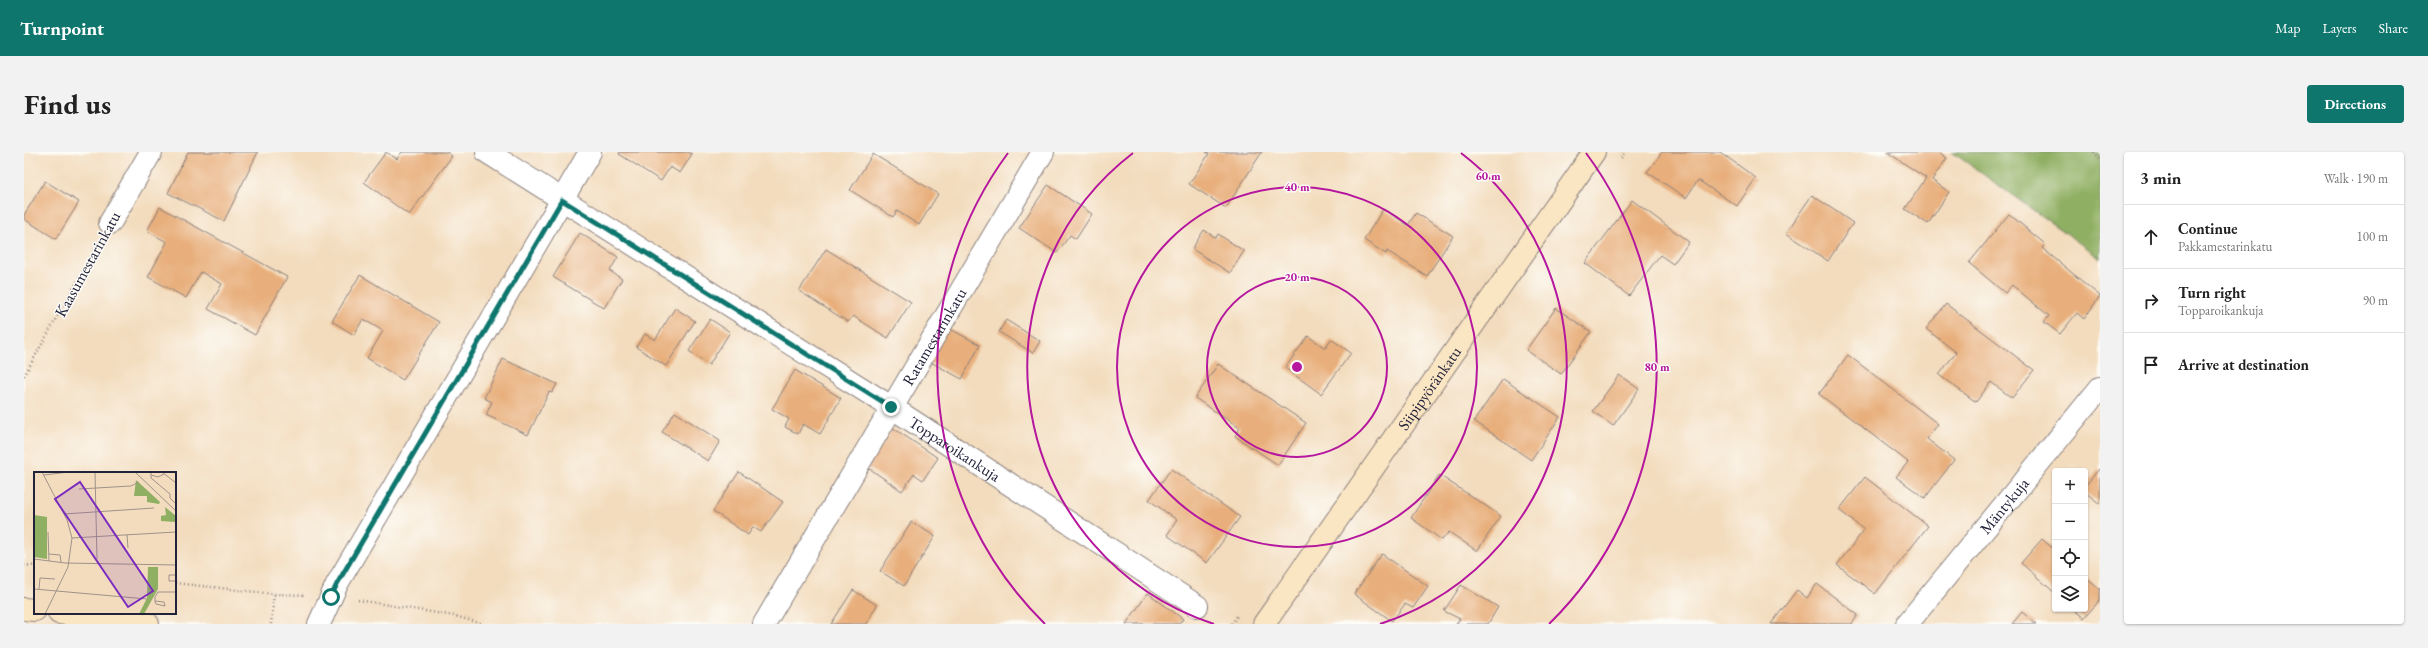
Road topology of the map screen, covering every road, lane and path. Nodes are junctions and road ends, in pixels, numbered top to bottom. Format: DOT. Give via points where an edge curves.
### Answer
graph roads {
  1 [pos="151,152"];
  2 [pos="487,152"];
  3 [pos="590,152"];
  4 [pos="1042,152"];
  5 [pos="1594,152"];
  6 [pos="2094,152"];
  7 [pos="2100,159"];
  8 [pos="562,200"];
  9 [pos="110,222"];
  10 [pos="24,376"];
  11 [pos="2100,388"];
  12 [pos="891,407"];
  13 [pos="24,565"];
  14 [pos="34,566"];
  15 [pos="274,594"];
  16 [pos="1197,606"];
  17 [pos="24,609"];
  18 [pos="34,610"];
  19 [pos="67,614"];
  20 [pos="148,624"];
  21 [pos="271,624"];
  22 [pos="319,624"];
  23 [pos="764,624"];
  24 [pos="1264,624"];
  25 [pos="1907,624"];
  1 -- 9 [label="street, Kaasumestarinkatu"];
  2 -- 8 [label="street, Topparoikankuja"];
  3 -- 8 [label="street"];
  4 -- 12 [label="street, Ratamestarinkatu"];
  5 -- 24 [label="street, Siipipyöränkatu"];
  6 -- 7 [label="path"];
  8 -- 12 [label="street, Topparoikankuja"];
  8 -- 22 [label="street" via="337,584"];
  9 -- 10 [label="path, Kaasumestarinkatu"];
  11 -- 25 [label="street, Mäntykuja"];
  12 -- 16 [label="street, Topparoikankuja"];
  12 -- 23 [label="street, Ratamestarinkatu"];
  13 -- 14 [label="path"];
  15 -- 21 [label="path"];
  17 -- 18 [label="street"];
  19 -- 20 [label="street"];
}
